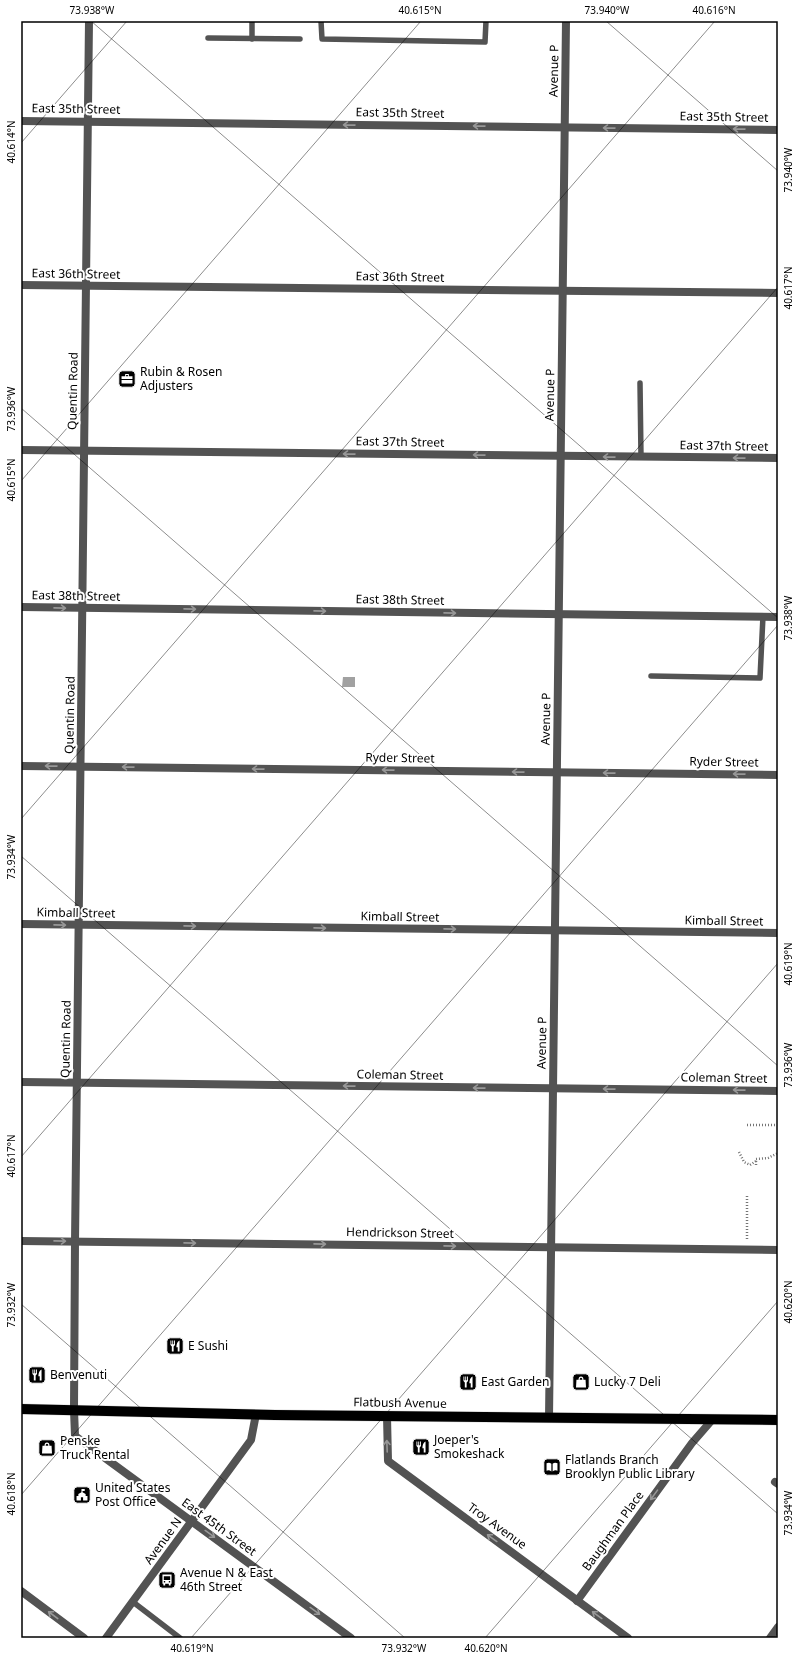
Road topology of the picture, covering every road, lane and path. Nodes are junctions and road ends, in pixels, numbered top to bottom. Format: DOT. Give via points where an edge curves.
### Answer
graph roads {
  1 [pos="89,21"];
  2 [pos="252,21"];
  3 [pos="321,21"];
  4 [pos="486,21"];
  5 [pos="566,21"];
  6 [pos="208,38"];
  7 [pos="252,39"];
  8 [pos="300,39"];
  9 [pos="21,121"];
  10 [pos="88,122"];
  11 [pos="565,127"];
  12 [pos="778,130"];
  13 [pos="21,285"];
  14 [pos="86,286"];
  15 [pos="563,291"];
  16 [pos="778,293"];
  17 [pos="640,383"];
  18 [pos="21,450"];
  19 [pos="84,450"];
  20 [pos="561,456"];
  21 [pos="641,457"];
  22 [pos="778,458"];
  23 [pos="21,607"];
  24 [pos="83,608"];
  25 [pos="559,614"];
  26 [pos="763,616"];
  27 [pos="778,617"];
  28 [pos="651,676"];
  29 [pos="21,766"];
  30 [pos="81,766"];
  31 [pos="557,772"];
  32 [pos="778,775"];
  33 [pos="21,924"];
  34 [pos="79,925"];
  35 [pos="555,930"];
  36 [pos="778,933"];
  37 [pos="21,1082"];
  38 [pos="77,1083"];
  39 [pos="554,1089"];
  40 [pos="778,1091"];
  41 [pos="747,1125"];
  42 [pos="778,1125"];
  43 [pos="739,1152"];
  44 [pos="778,1153"];
  45 [pos="756,1161"];
  46 [pos="756,1165"];
  47 [pos="747,1196"];
  48 [pos="21,1241"];
  49 [pos="75,1242"];
  50 [pos="551,1247"];
  51 [pos="747,1249"];
  52 [pos="778,1250"];
  53 [pos="21,1410"];
  54 [pos="74,1410"];
  55 [pos="256,1414"];
  56 [pos="386,1416"];
  57 [pos="549,1418"];
  58 [pos="712,1420"];
  59 [pos="778,1420"];
  60 [pos="192,1521"];
  61 [pos="21,1591"];
  62 [pos="577,1601"];
  63 [pos="132,1602"];
  64 [pos="778,1627"];
  65 [pos="84,1638"];
  66 [pos="106,1638"];
  67 [pos="180,1638"];
  68 [pos="351,1638"];
  69 [pos="628,1638"];
  70 [pos="770,1638"];
  1 -- 10 [label="street, Quentin Road"];
  2 -- 7 [label="lane"];
  3 -- 4 [label="lane" via="322,39 485,42"];
  5 -- 11 [label="street, Avenue P"];
  6 -- 7 [label="lane"];
  7 -- 8 [label="lane"];
  9 -- 10 [label="street, East 35th Street"];
  11 -- 10 [label="street, East 35th Street, one-way"];
  10 -- 14 [label="street, Quentin Road"];
  12 -- 11 [label="street, East 35th Street, one-way"];
  11 -- 15 [label="street, Avenue P"];
  13 -- 14 [label="street, East 36th Street"];
  14 -- 15 [label="street, East 36th Street"];
  14 -- 19 [label="street, Quentin Road"];
  15 -- 16 [label="street, East 36th Street"];
  15 -- 20 [label="street, Avenue P"];
  17 -- 21 [label="lane"];
  18 -- 19 [label="street, East 37th Street"];
  20 -- 19 [label="street, East 37th Street, one-way"];
  19 -- 24 [label="street, Quentin Road"];
  21 -- 20 [label="street, East 37th Street, one-way"];
  20 -- 25 [label="street, Avenue P"];
  22 -- 21 [label="street, East 37th Street, one-way"];
  23 -- 24 [label="street, East 38th Street, one-way"];
  24 -- 25 [label="street, East 38th Street, one-way"];
  24 -- 30 [label="street, Quentin Road"];
  25 -- 26 [label="street, East 38th Street"];
  25 -- 31 [label="street, Avenue P"];
  26 -- 27 [label="street, East 38th Street"];
  26 -- 28 [label="lane" via="760,678"];
  30 -- 29 [label="street, Ryder Street, one-way"];
  31 -- 30 [label="street, Ryder Street, one-way"];
  30 -- 34 [label="street, Quentin Road"];
  32 -- 31 [label="street, Ryder Street, one-way"];
  31 -- 35 [label="street, Avenue P"];
  33 -- 34 [label="street, Kimball Street, one-way"];
  34 -- 35 [label="street, Kimball Street, one-way"];
  34 -- 38 [label="street, Quentin Road"];
  35 -- 36 [label="street, Kimball Street"];
  35 -- 39 [label="street, Avenue P"];
  37 -- 38 [label="street, Coleman Street"];
  39 -- 38 [label="street, Coleman Street, one-way"];
  38 -- 49 [label="street, Quentin Road"];
  40 -- 39 [label="street, Coleman Street, one-way"];
  39 -- 50 [label="street, Avenue P"];
  41 -- 42 [label="path"];
  43 -- 45 [label="path" via="744,1162 750,1165"];
  44 -- 45 [label="path" via="768,1158 756,1158"];
  45 -- 46 [label="path"];
  47 -- 51 [label="path"];
  48 -- 49 [label="street, Hendrickson Street, one-way"];
  49 -- 50 [label="street, Hendrickson Street, one-way"];
  49 -- 54 [label="street, Quentin Road"];
  50 -- 51 [label="street, Hendrickson Street"];
  50 -- 57 [label="street, Avenue P"];
  51 -- 52 [label="street, Hendrickson Street"];
  53 -- 54 [label="main road, Flatbush Avenue"];
  54 -- 55 [label="main road, Flatbush Avenue"];
  54 -- 60 [label="street, East 45th Street" via="75,1436"];
  55 -- 56 [label="main road, Flatbush Avenue"];
  55 -- 60 [label="street, Avenue N" via="251,1440"];
  56 -- 57 [label="main road, Flatbush Avenue"];
  62 -- 56 [label="street, Troy Avenue, one-way" via="388,1460"];
  57 -- 58 [label="main road, Flatbush Avenue"];
  58 -- 59 [label="main road, Flatbush Avenue"];
  58 -- 62 [label="street, Baughman Place, one-way"];
  60 -- 63 [label="street, Avenue N"];
  60 -- 68 [label="street, East 45th Street, one-way"];
  65 -- 61 [label="street, one-way"];
  69 -- 62 [label="street, Troy Avenue, one-way"];
  63 -- 66 [label="street, Avenue N"];
  63 -- 67 [label="lane"];
  64 -- 70 [label="street"];
}
